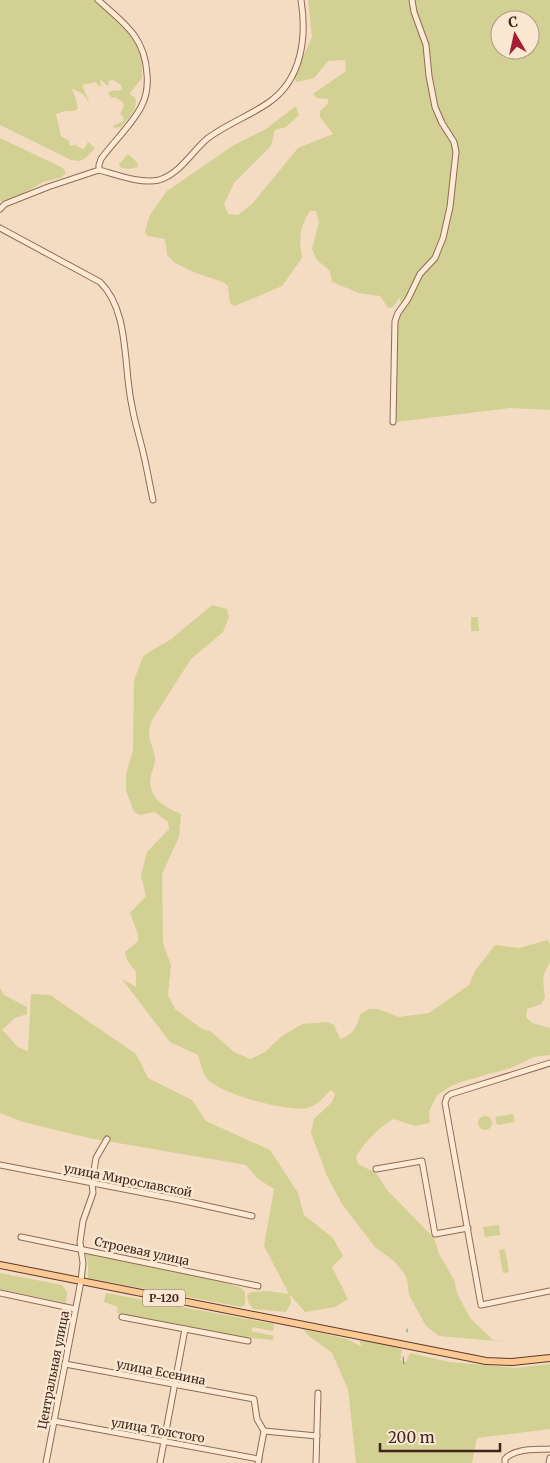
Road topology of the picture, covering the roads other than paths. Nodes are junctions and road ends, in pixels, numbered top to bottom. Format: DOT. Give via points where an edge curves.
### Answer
graph roads {
  1 [pos="98,0"];
  2 [pos="300,0"];
  3 [pos="412,0"];
  4 [pos="99,170"];
  5 [pos="0,209"];
  6 [pos="0,228"];
  7 [pos="393,422"];
  8 [pos="153,500"];
  9 [pos="550,1062"];
  10 [pos="107,1139"];
  11 [pos="0,1165"];
  12 [pos="376,1169"];
  13 [pos="92,1183"];
  14 [pos="252,1216"];
  15 [pos="468,1228"];
  16 [pos="21,1237"];
  17 [pos="81,1249"];
  18 [pos="0,1266"];
  19 [pos="81,1281"];
  20 [pos="258,1286"];
  21 [pos="550,1291"];
  22 [pos="0,1293"];
  23 [pos="75,1309"];
  24 [pos="122,1317"];
  25 [pos="185,1329"];
  26 [pos="248,1341"];
  27 [pos="550,1358"];
  28 [pos="65,1364"];
  29 [pos="174,1384"];
  30 [pos="318,1393"];
  31 [pos="54,1421"];
  32 [pos="264,1431"];
  33 [pos="317,1436"];
  34 [pos="164,1441"];
  35 [pos="550,1449"];
  36 [pos="550,1458"];
  37 [pos="258,1461"];
  38 [pos="46,1463"];
  39 [pos="160,1463"];
  40 [pos="316,1463"];
  41 [pos="505,1463"];
  42 [pos="549,1463"];
  1 -- 4 [label="street" via="137,38 145,56 148,78 142,107 101,159"];
  2 -- 4 [label="street" via="304,33 302,51 280,93 211,136 167,177 143,180"];
  3 -- 7 [label="street" via="426,45 435,106 456,152 443,238 435,258 420,274 395,321"];
  4 -- 5 [label="street" via="48,187"];
  6 -- 8 [label="street" via="100,282 109,290 120,322 130,396"];
  9 -- 15 [label="street" via="451,1094 446,1100"];
  10 -- 13 [label="street, Центральная улица" via="96,1158"];
  11 -- 13 [label="street, улица Мирославской"];
  12 -- 15 [label="street" via="422,1161 435,1234"];
  13 -- 14 [label="street, улица Мирославской"];
  13 -- 17 [label="street, Центральная улица" via="93,1193 83,1221"];
  15 -- 21 [label="street" via="481,1305"];
  16 -- 17 [label="street, Строевая улица"];
  17 -- 19 [label="street, Центральная улица"];
  17 -- 20 [label="street, Строевая улица"];
  18 -- 19 [label="main road, Р-120"];
  19 -- 23 [label="street, Центральная улица"];
  19 -- 27 [label="main road, Р-120" via="486,1361"];
  22 -- 23 [label="street"];
  23 -- 28 [label="street, Центральная улица"];
  24 -- 25 [label="street"];
  25 -- 26 [label="street"];
  25 -- 29 [label="street"];
  28 -- 29 [label="street, улица Есенина"];
  28 -- 31 [label="street, Центральная улица"];
  29 -- 32 [label="street, улица Есенина" via="254,1399"];
  29 -- 34 [label="street"];
  30 -- 33 [label="street"];
  31 -- 34 [label="street, улица Толстого"];
  31 -- 38 [label="street, Центральная улица"];
  32 -- 33 [label="street"];
  32 -- 37 [label="street"];
  33 -- 40 [label="street"];
  34 -- 37 [label="street, улица Толстого"];
  34 -- 39 [label="street"];
  35 -- 41 [label="street" via="510,1454"];
  36 -- 42 [label="street"];
}
